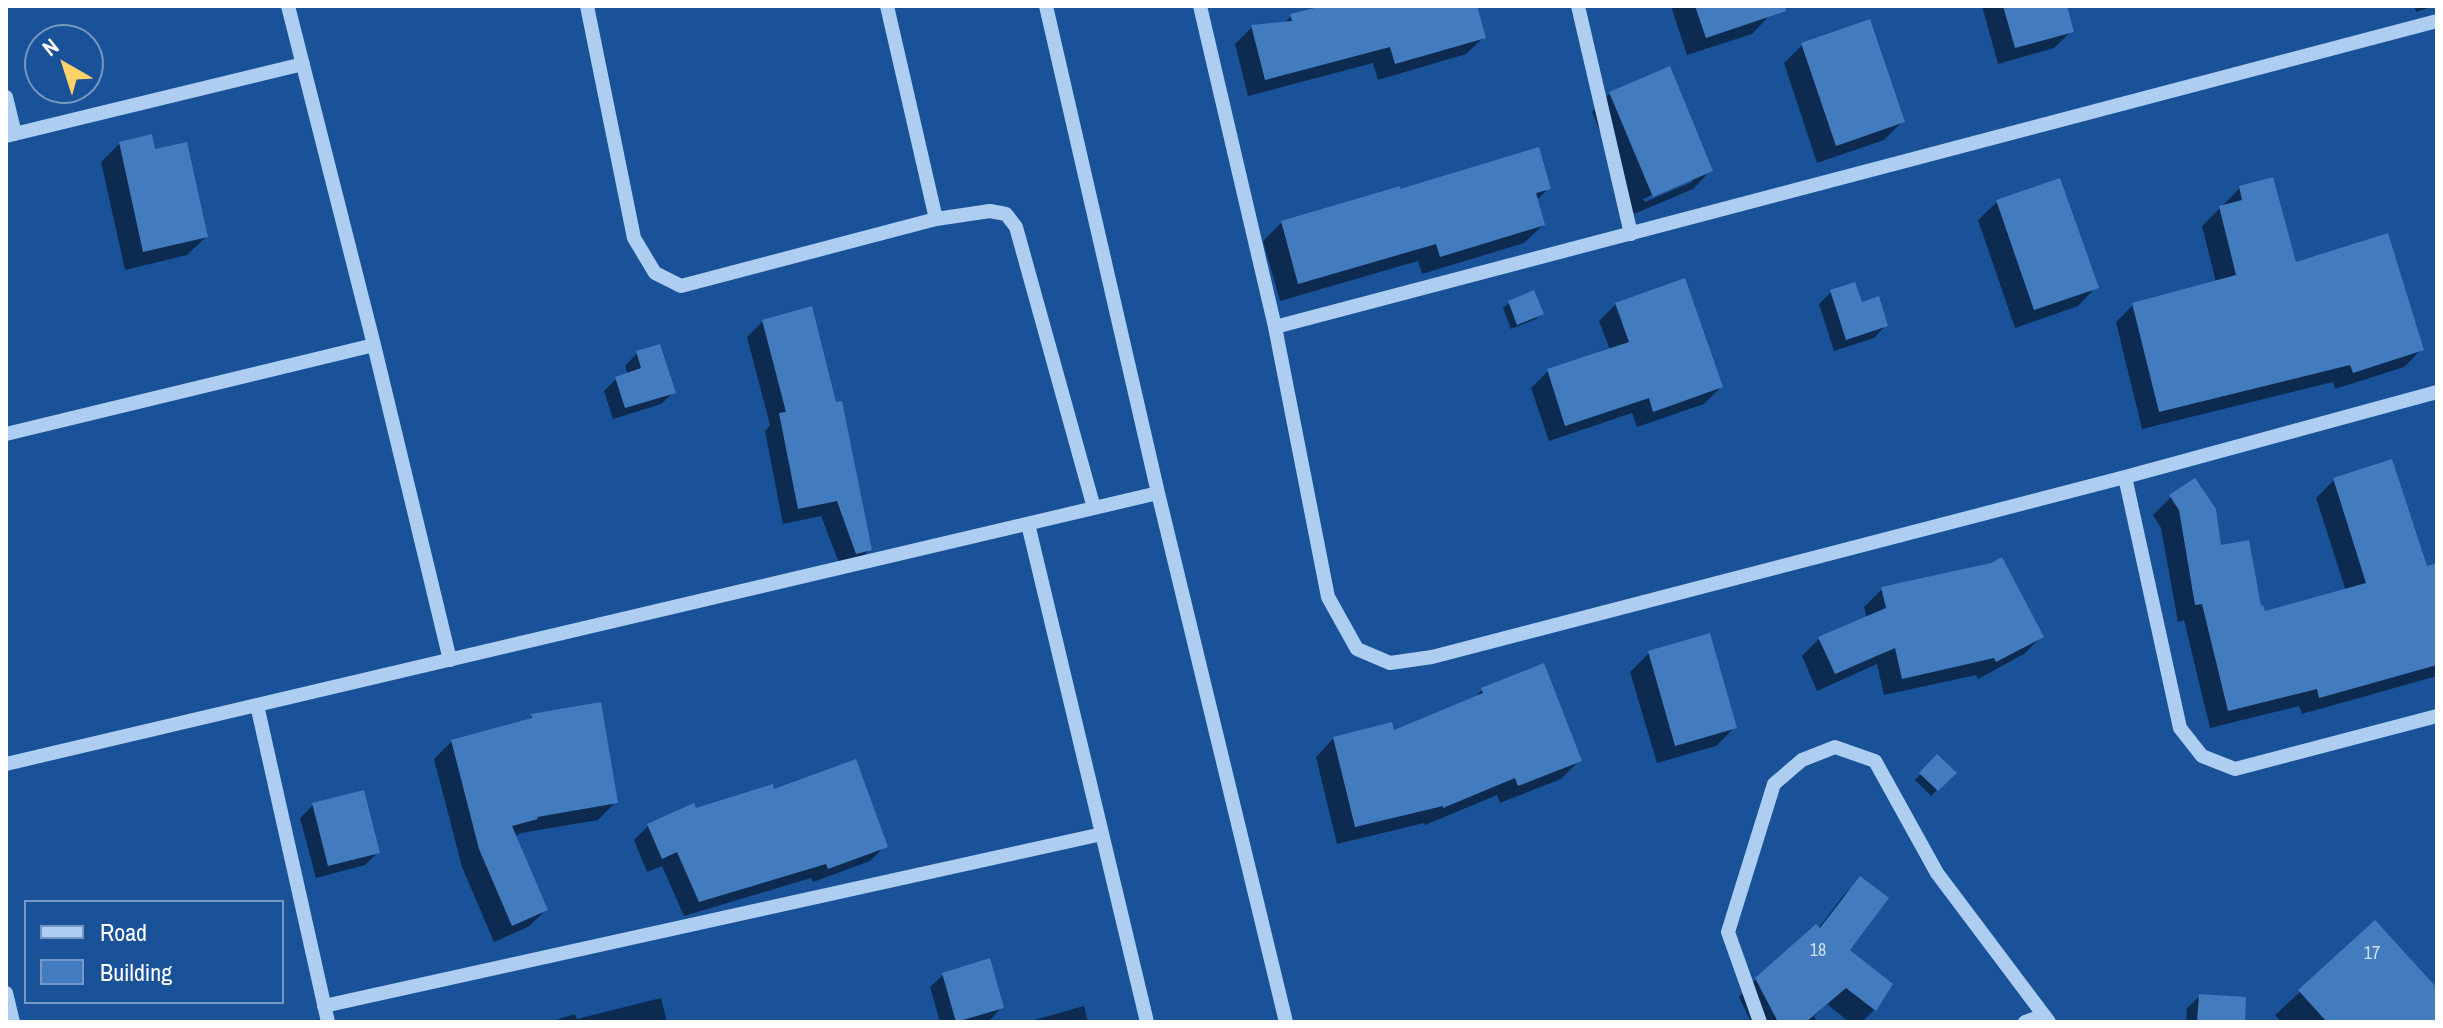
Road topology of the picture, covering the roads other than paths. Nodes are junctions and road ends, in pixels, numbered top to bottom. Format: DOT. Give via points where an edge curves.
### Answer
graph roads {
  1 [pos="288,6"];
  2 [pos="587,6"];
  3 [pos="887,6"];
  4 [pos="1046,6"];
  5 [pos="1200,6"];
  6 [pos="1578,6"];
  7 [pos="2437,21"];
  8 [pos="303,64"];
  9 [pos="6,97"];
  10 [pos="10,135"];
  11 [pos="936,219"];
  12 [pos="1631,234"];
  13 [pos="1275,327"];
  14 [pos="374,345"];
  15 [pos="2437,392"];
  16 [pos="6,434"];
  17 [pos="2125,477"];
  18 [pos="1158,493"];
  19 [pos="1094,508"];
  20 [pos="1028,524"];
  21 [pos="450,660"];
  22 [pos="257,705"];
  23 [pos="2437,716"];
  24 [pos="6,764"];
  25 [pos="1102,834"];
  26 [pos="6,993"];
  27 [pos="324,1006"];
  28 [pos="2046,1019"];
  29 [pos="13,1022"];
  30 [pos="328,1022"];
  31 [pos="1147,1022"];
  32 [pos="1286,1022"];
  33 [pos="1760,1022"];
  34 [pos="2025,1022"];
  1 -- 8 [label="street"];
  2 -- 11 [label="street" via="634,238 655,273 681,286"];
  3 -- 11 [label="street"];
  4 -- 18 [label="street"];
  5 -- 13 [label="street"];
  6 -- 12 [label="street"];
  7 -- 12 [label="street"];
  8 -- 10 [label="street"];
  8 -- 14 [label="street"];
  9 -- 10 [label="street"];
  11 -- 19 [label="street" via="990,211 1006,214 1016,227"];
  12 -- 13 [label="street"];
  13 -- 17 [label="street" via="1328,597 1357,649 1390,663 1432,657"];
  14 -- 16 [label="street"];
  14 -- 21 [label="street"];
  15 -- 17 [label="street"];
  17 -- 23 [label="street" via="2180,728 2202,756 2235,769"];
  18 -- 19 [label="street"];
  18 -- 32 [label="street"];
  19 -- 20 [label="street"];
  20 -- 21 [label="street"];
  20 -- 25 [label="street"];
  21 -- 22 [label="street"];
  22 -- 24 [label="street"];
  22 -- 27 [label="street"];
  25 -- 27 [label="street"];
  25 -- 31 [label="street"];
  26 -- 29 [label="street"];
  27 -- 30 [label="street"];
  28 -- 33 [label="street" via="1937,873 1875,761 1835,747 1802,760 1774,784 1728,932"];
  28 -- 34 [label="street"];
}
